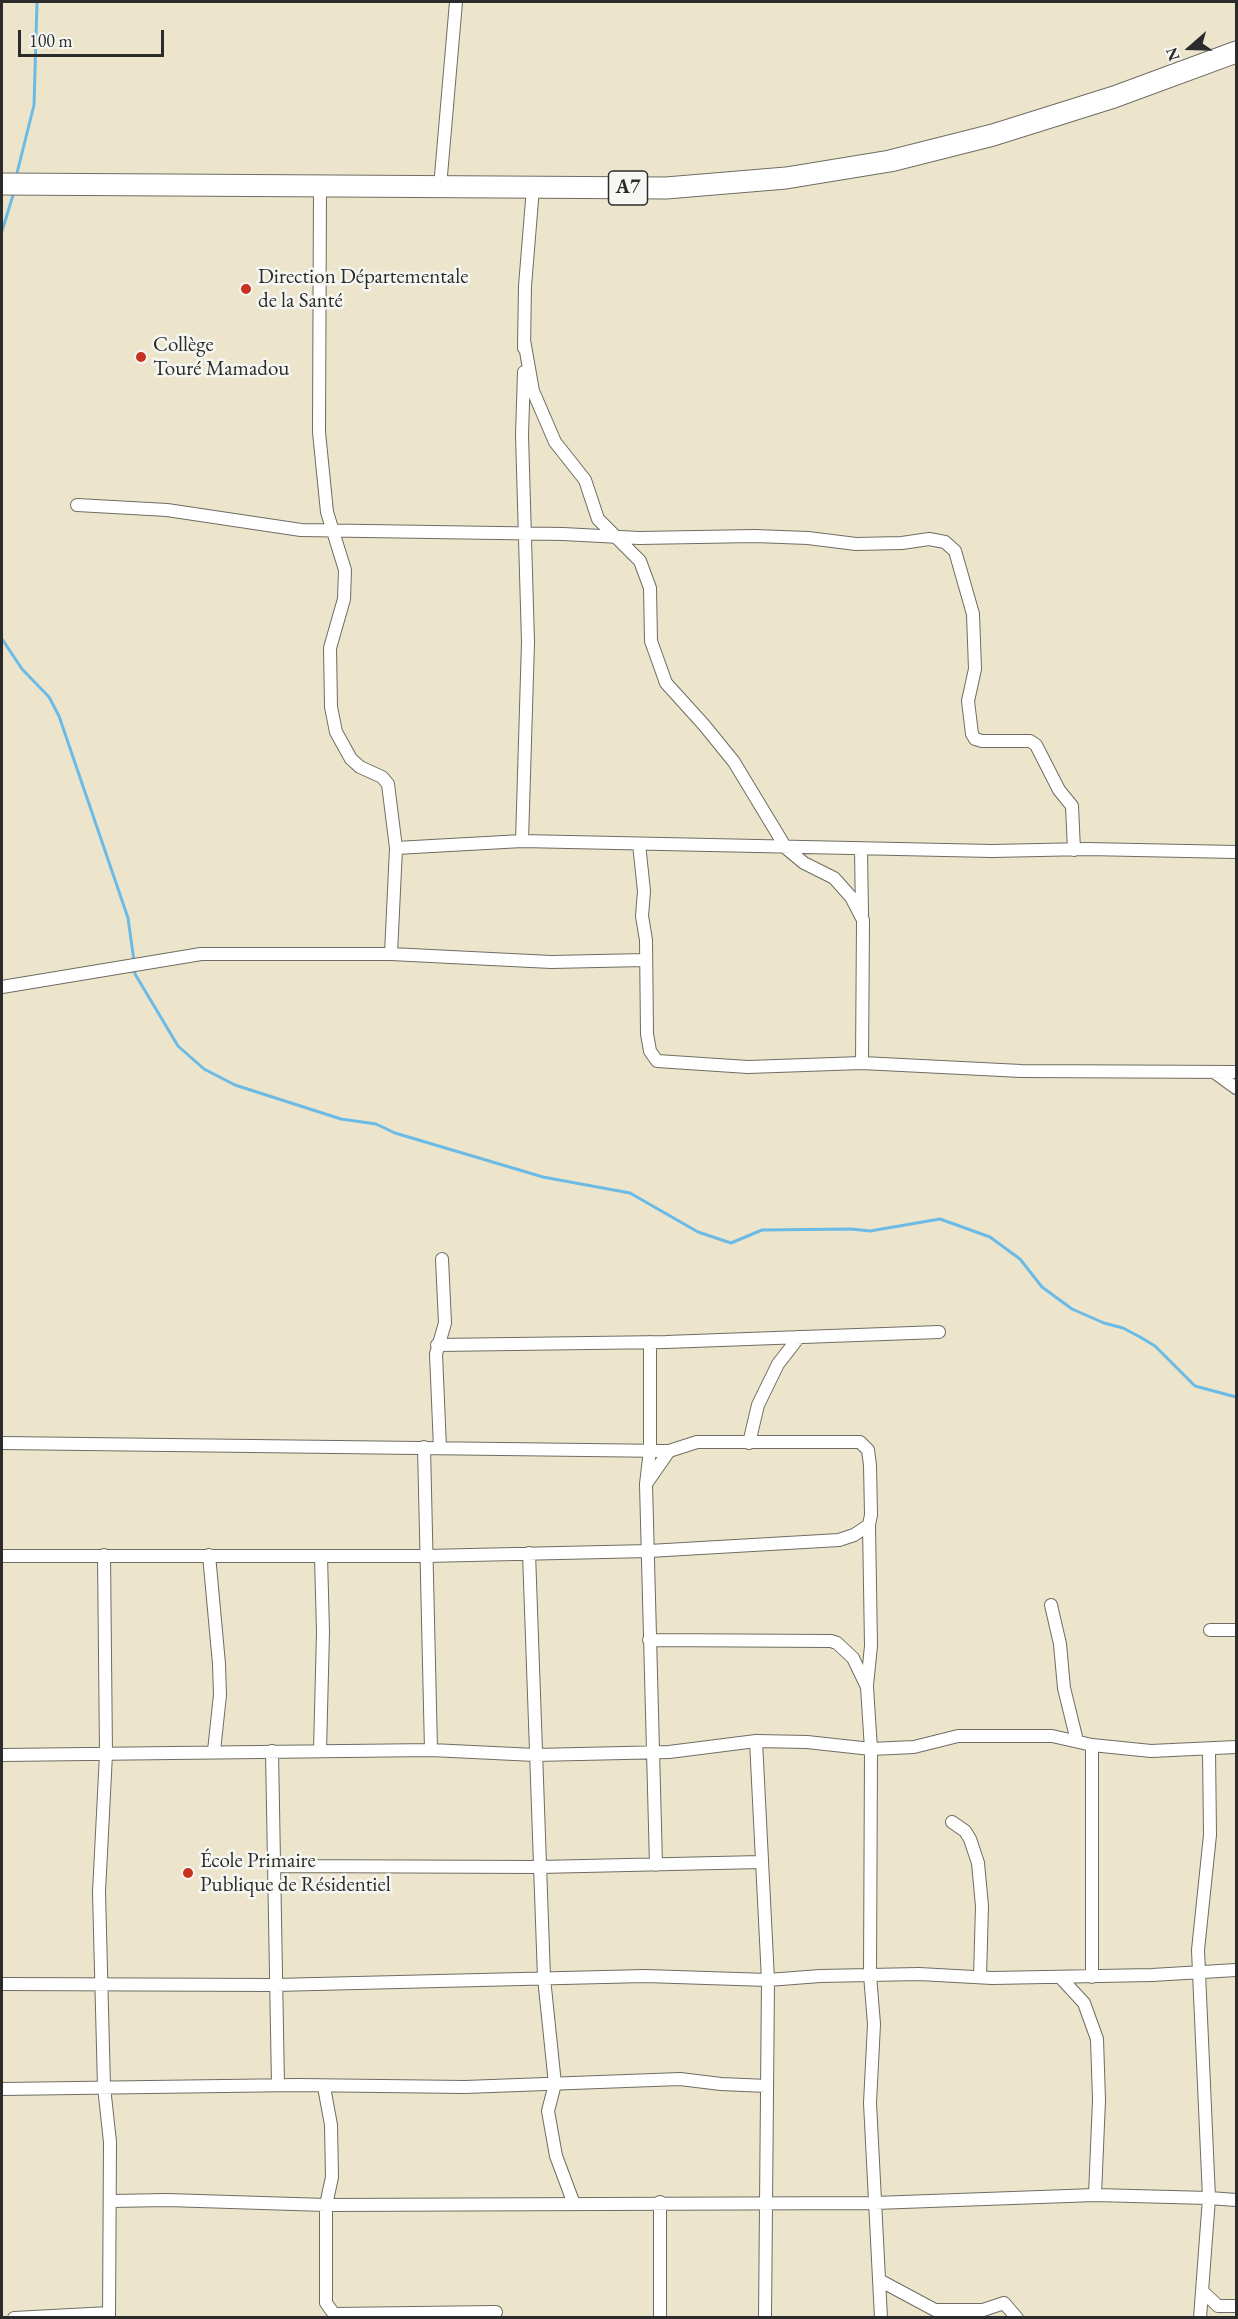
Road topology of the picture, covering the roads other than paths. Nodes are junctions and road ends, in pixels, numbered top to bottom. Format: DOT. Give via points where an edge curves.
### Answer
graph roads {
  1 [pos="456,2"];
  2 [pos="1236,52"];
  3 [pos="2,183"];
  4 [pos="320,187"];
  5 [pos="440,187"];
  6 [pos="533,188"];
  7 [pos="524,340"];
  8 [pos="76,505"];
  9 [pos="332,530"];
  10 [pos="525,533"];
  11 [pos="615,537"];
  12 [pos="522,841"];
  13 [pos="639,844"];
  14 [pos="396,848"];
  15 [pos="786,848"];
  16 [pos="861,849"];
  17 [pos="1074,849"];
  18 [pos="1236,852"];
  19 [pos="863,920"];
  20 [pos="391,954"];
  21 [pos="645,960"];
  22 [pos="2,987"];
  23 [pos="862,1063"];
  24 [pos="1214,1072"];
  25 [pos="1236,1072"];
  26 [pos="1236,1088"];
  27 [pos="442,1259"];
  28 [pos="939,1332"];
  29 [pos="799,1337"];
  30 [pos="650,1342"];
  31 [pos="437,1345"];
  32 [pos="2,1443"];
  33 [pos="749,1443"];
  34 [pos="423,1447"];
  35 [pos="440,1448"];
  36 [pos="650,1450"];
  37 [pos="669,1451"];
  38 [pos="646,1484"];
  39 [pos="869,1525"];
  40 [pos="649,1551"];
  41 [pos="529,1553"];
  42 [pos="104,1555"];
  43 [pos="209,1555"];
  44 [pos="2,1556"];
  45 [pos="321,1556"];
  46 [pos="426,1556"];
  47 [pos="1051,1605"];
  48 [pos="1210,1630"];
  49 [pos="1236,1630"];
  50 [pos="649,1640"];
  51 [pos="867,1687"];
  52 [pos="756,1741"];
  53 [pos="1077,1741"];
  54 [pos="1092,1745"];
  55 [pos="1236,1747"];
  56 [pos="871,1749"];
  57 [pos="1209,1749"];
  58 [pos="431,1750"];
  59 [pos="214,1751"];
  60 [pos="272,1751"];
  61 [pos="320,1751"];
  62 [pos="654,1752"];
  63 [pos="2,1755"];
  64 [pos="106,1755"];
  65 [pos="535,1755"];
  66 [pos="952,1822"];
  67 [pos="761,1862"];
  68 [pos="656,1865"];
  69 [pos="274,1866"];
  70 [pos="539,1867"];
  71 [pos="1236,1970"];
  72 [pos="1201,1973"];
  73 [pos="870,1976"];
  74 [pos="980,1977"];
  75 [pos="1060,1977"];
  76 [pos="1092,1977"];
  77 [pos="544,1978"];
  78 [pos="768,1980"];
  79 [pos="2,1984"];
  80 [pos="101,1984"];
  81 [pos="275,1984"];
  82 [pos="555,2084"];
  83 [pos="278,2085"];
  84 [pos="104,2086"];
  85 [pos="324,2086"];
  86 [pos="767,2086"];
  87 [pos="2,2089"];
  88 [pos="1095,2195"];
  89 [pos="1209,2198"];
  90 [pos="1236,2200"];
  91 [pos="111,2201"];
  92 [pos="660,2202"];
  93 [pos="766,2202"];
  94 [pos="875,2203"];
  95 [pos="326,2205"];
  96 [pos="574,2205"];
  97 [pos="879,2280"];
  98 [pos="1202,2291"];
  99 [pos="1236,2306"];
  100 [pos="496,2312"];
  101 [pos="109,2315"];
  102 [pos="14,2318"];
  103 [pos="660,2318"];
  104 [pos="765,2318"];
  105 [pos="880,2318"];
  106 [pos="1017,2318"];
  107 [pos="1200,2318"];
  1 -- 5 [label="street"];
  2 -- 6 [label="highway, A7" via="1004,132 890,160 786,178 666,188"];
  3 -- 4 [label="highway, A7"];
  4 -- 5 [label="highway, A7"];
  4 -- 9 [label="street" via="319,432"];
  5 -- 6 [label="highway, A7"];
  6 -- 7 [label="street"];
  7 -- 10 [label="street"];
  7 -- 11 [label="street" via="532,391 552,435 585,480 598,519"];
  8 -- 9 [label="street" via="167,510 262,525"];
  9 -- 10 [label="street"];
  9 -- 14 [label="street" via="345,570 344,599 330,657 331,708 336,732 351,759 388,784"];
  10 -- 11 [label="street"];
  10 -- 12 [label="street" via="528,642"];
  11 -- 15 [label="street" via="634,553 645,574 651,594 651,641 666,683 734,762"];
  11 -- 17 [label="street" via="808,538 856,544 929,539 950,545 973,614 975,669 968,701 972,734 982,741 1034,742 1059,790 1072,806"];
  12 -- 13 [label="street"];
  12 -- 14 [label="street"];
  13 -- 15 [label="street"];
  13 -- 21 [label="street"];
  14 -- 20 [label="street"];
  15 -- 16 [label="street"];
  15 -- 19 [label="street" via="804,863 834,878 851,897"];
  16 -- 17 [label="street"];
  16 -- 19 [label="street"];
  17 -- 18 [label="street"];
  19 -- 23 [label="street"];
  20 -- 21 [label="street" via="550,962"];
  20 -- 22 [label="street" via="201,954"];
  21 -- 23 [label="street" via="649,1045 657,1061 748,1067"];
  23 -- 24 [label="street" via="1021,1071"];
  24 -- 25 [label="street"];
  24 -- 26 [label="street"];
  27 -- 31 [label="street" via="445,1323"];
  28 -- 29 [label="street"];
  29 -- 30 [label="street"];
  29 -- 33 [label="street" via="778,1364 758,1405"];
  30 -- 31 [label="street"];
  30 -- 36 [label="street"];
  31 -- 35 [label="street"];
  32 -- 34 [label="street"];
  33 -- 37 [label="street" via="697,1442"];
  33 -- 39 [label="street" via="860,1442 868,1450 870,1465"];
  34 -- 35 [label="street"];
  34 -- 46 [label="street"];
  35 -- 36 [label="street"];
  36 -- 37 [label="street"];
  36 -- 38 [label="street"];
  37 -- 38 [label="street"];
  38 -- 40 [label="street"];
  39 -- 40 [label="street" via="839,1540"];
  39 -- 51 [label="street" via="871,1646"];
  40 -- 41 [label="street"];
  40 -- 50 [label="street"];
  41 -- 46 [label="street"];
  41 -- 65 [label="street"];
  42 -- 43 [label="street"];
  42 -- 44 [label="street"];
  42 -- 64 [label="street"];
  43 -- 45 [label="street"];
  43 -- 59 [label="street" via="220,1695"];
  45 -- 46 [label="street"];
  45 -- 61 [label="street"];
  46 -- 58 [label="street"];
  47 -- 53 [label="street"];
  48 -- 49 [label="street"];
  50 -- 51 [label="street" via="831,1641 853,1658"];
  50 -- 62 [label="street"];
  51 -- 56 [label="street"];
  52 -- 56 [label="street"];
  52 -- 62 [label="street"];
  52 -- 67 [label="street"];
  53 -- 54 [label="street"];
  53 -- 56 [label="street" via="1052,1736 958,1737 914,1747"];
  54 -- 57 [label="street" via="1161,1751"];
  54 -- 76 [label="street"];
  55 -- 57 [label="street"];
  56 -- 73 [label="street"];
  57 -- 72 [label="street" via="1210,1835 1198,1950"];
  58 -- 61 [label="street"];
  58 -- 65 [label="street"];
  59 -- 60 [label="street"];
  59 -- 64 [label="street"];
  60 -- 61 [label="street"];
  60 -- 69 [label="street"];
  62 -- 65 [label="street"];
  62 -- 68 [label="street"];
  63 -- 64 [label="street"];
  64 -- 80 [label="street" via="99,1892"];
  65 -- 70 [label="street"];
  66 -- 74 [label="street" via="970,1839 978,1863 982,1906"];
  67 -- 68 [label="street"];
  67 -- 78 [label="street"];
  68 -- 70 [label="street"];
  69 -- 70 [label="street"];
  69 -- 81 [label="street"];
  70 -- 77 [label="street"];
  71 -- 72 [label="street"];
  72 -- 76 [label="street"];
  72 -- 89 [label="street"];
  73 -- 74 [label="street"];
  73 -- 78 [label="street"];
  73 -- 94 [label="street"];
  74 -- 75 [label="street"];
  75 -- 76 [label="street"];
  75 -- 88 [label="street" via="1084,2003 1097,2039"];
  77 -- 78 [label="street"];
  77 -- 81 [label="street"];
  77 -- 82 [label="street"];
  78 -- 86 [label="street"];
  79 -- 80 [label="street"];
  80 -- 81 [label="street"];
  80 -- 84 [label="street"];
  81 -- 83 [label="street"];
  82 -- 85 [label="street"];
  82 -- 86 [label="street" via="680,2079"];
  82 -- 96 [label="street" via="548,2111 556,2156"];
  83 -- 84 [label="street"];
  83 -- 85 [label="street"];
  84 -- 87 [label="street"];
  84 -- 91 [label="street"];
  85 -- 95 [label="street" via="332,2177"];
  86 -- 93 [label="street"];
  88 -- 89 [label="street"];
  88 -- 94 [label="street"];
  89 -- 90 [label="street"];
  89 -- 98 [label="street"];
  91 -- 95 [label="street"];
  91 -- 101 [label="street"];
  92 -- 93 [label="street"];
  92 -- 96 [label="street"];
  92 -- 103 [label="street"];
  93 -- 94 [label="street"];
  93 -- 104 [label="street"];
  94 -- 97 [label="street"];
  95 -- 96 [label="street"];
  95 -- 100 [label="street" via="324,2293 334,2314"];
  97 -- 105 [label="street"];
  97 -- 106 [label="street" via="935,2310 983,2310 1005,2303"];
  98 -- 99 [label="street" via="1218,2306"];
  98 -- 107 [label="street"];
  101 -- 102 [label="street"];
}
